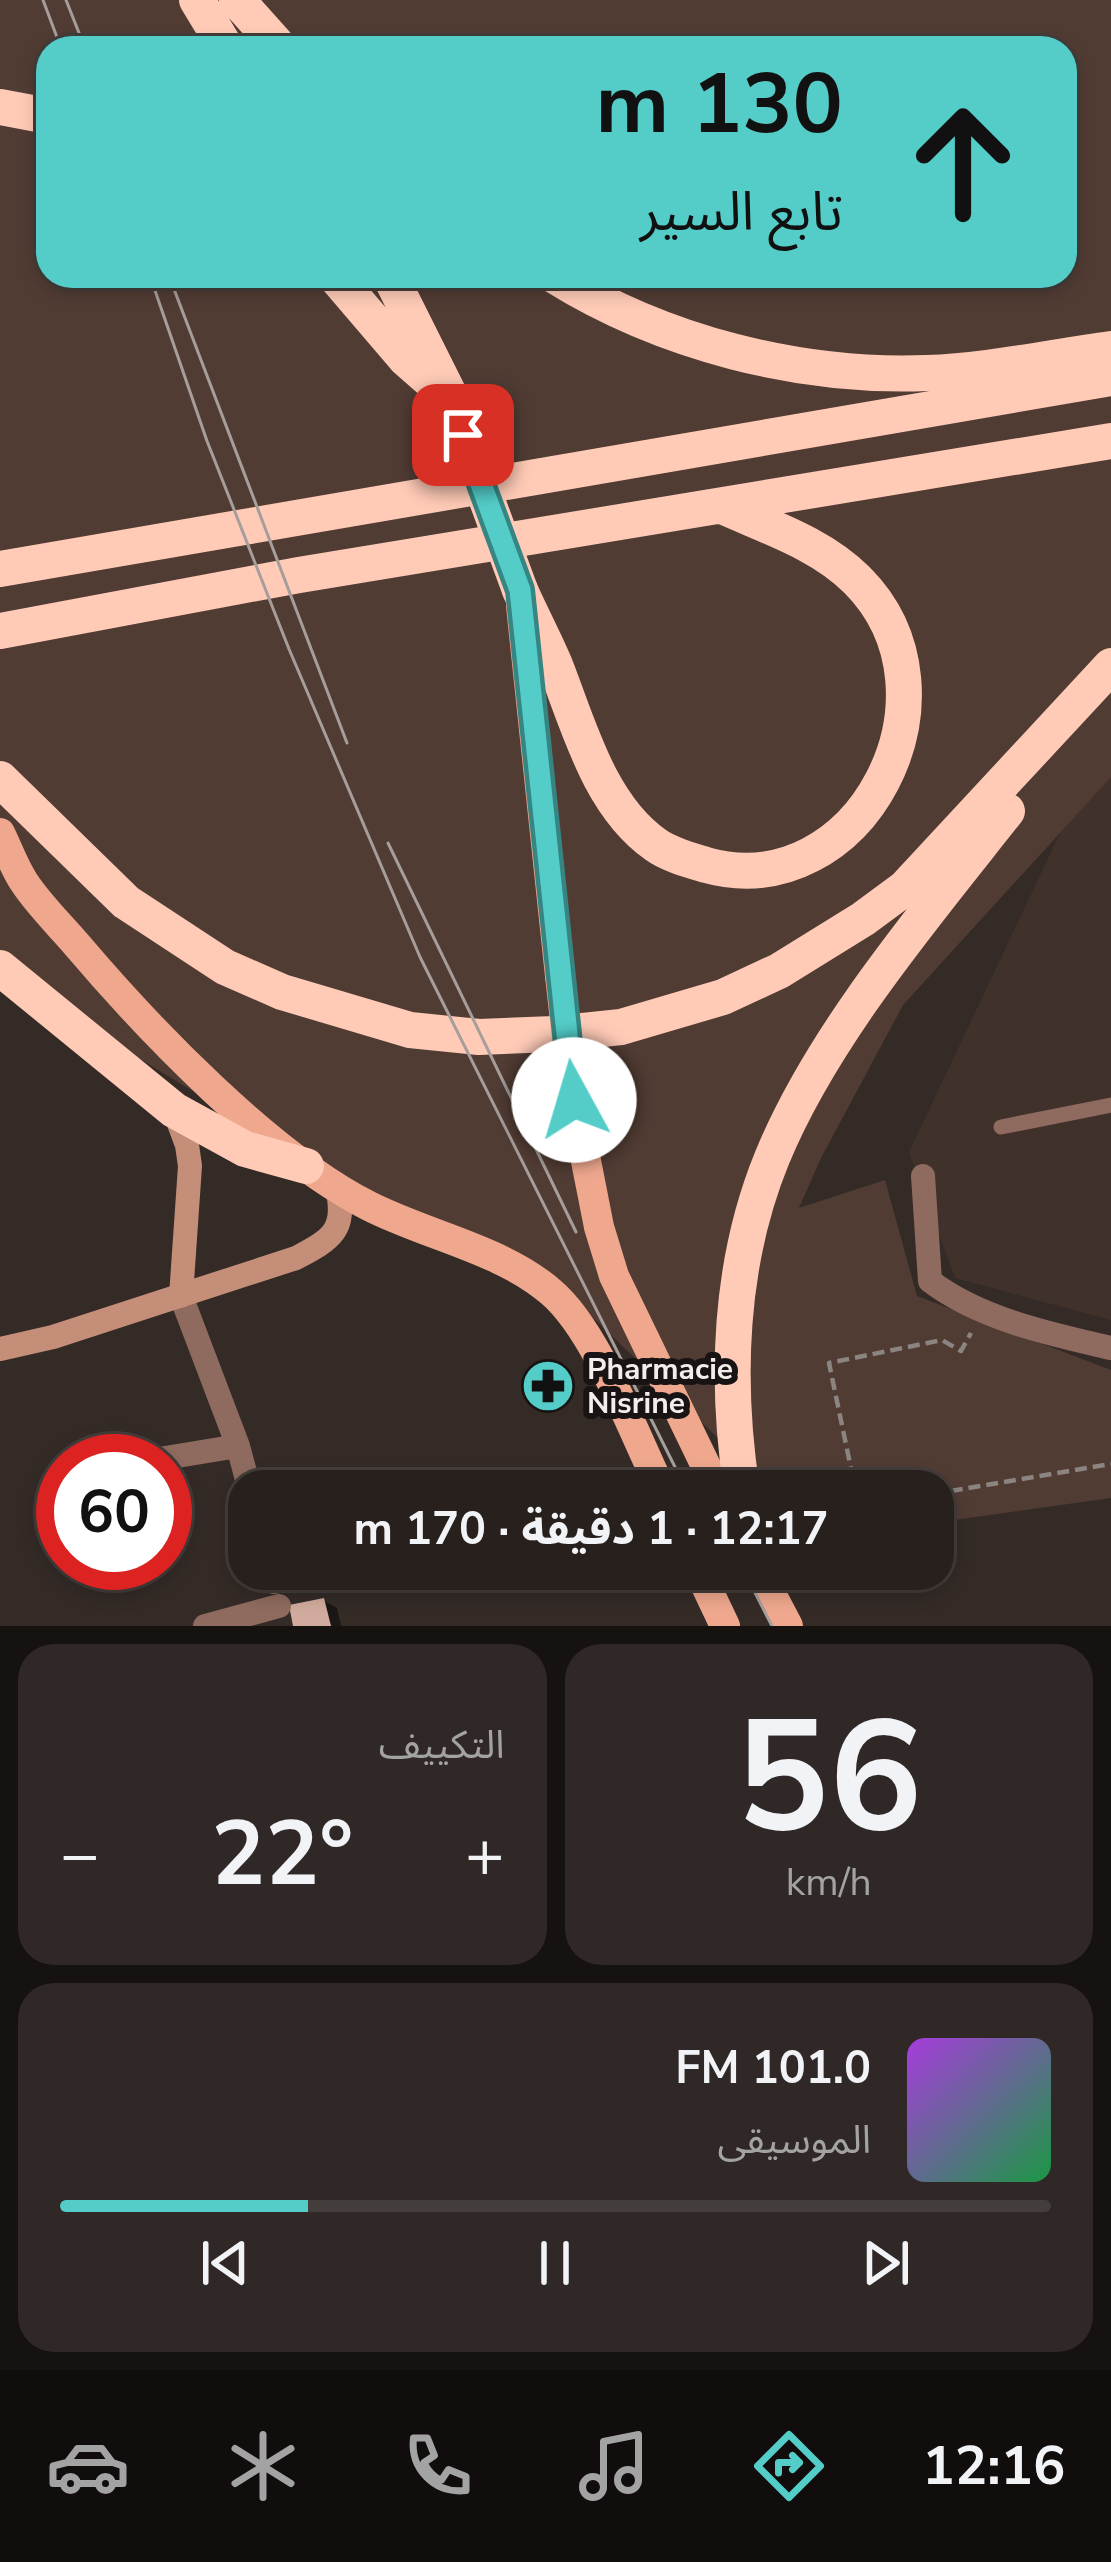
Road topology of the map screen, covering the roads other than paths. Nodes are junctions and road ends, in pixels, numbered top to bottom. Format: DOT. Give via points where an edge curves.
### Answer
graph roads {
  1 [pos="197,0"];
  2 [pos="237,0"];
  3 [pos="219,36"];
  4 [pos="269,36"];
  5 [pos="0,107"];
  6 [pos="36,114"];
  7 [pos="345,288"];
  8 [pos="396,288"];
  9 [pos="574,288"];
  10 [pos="1111,349"];
  11 [pos="1111,377"];
  12 [pos="451,398"];
  13 [pos="1111,442"];
  14 [pos="722,506"];
  15 [pos="0,569"];
  16 [pos="520,590"];
  17 [pos="0,631"];
  18 [pos="1111,667"];
  19 [pos="1111,688"];
  20 [pos="0,779"];
  21 [pos="0,833"];
  22 [pos="0,968"];
  23 [pos="1111,1105"];
  24 [pos="174,1110"];
  25 [pos="1001,1127"];
  26 [pos="306,1166"];
  27 [pos="923,1176"];
  28 [pos="337,1188"];
  29 [pos="181,1296"];
  30 [pos="1111,1348"];
  31 [pos="0,1349"];
  32 [pos="238,1446"];
  33 [pos="192,1454"];
  34 [pos="244,1470"];
  35 [pos="652,1470"];
  36 [pos="708,1470"];
  37 [pos="740,1470"];
  38 [pos="708,1590"];
  39 [pos="769,1590"];
  40 [pos="277,1596"];
  41 [pos="205,1626"];
  42 [pos="725,1626"];
  43 [pos="788,1626"];
  1 -- 3 [label="highway"];
  2 -- 4 [label="highway"];
  5 -- 6 [label="highway"];
  7 -- 12 [label="highway"];
  8 -- 12 [label="highway"];
  9 -- 10 [label="highway" via="690,339 846,370 928,373"];
  11 -- 15 [label="highway"];
  12 -- 16 [label="highway, bridge"];
  13 -- 14 [label="highway"];
  14 -- 16 [label="highway" via="837,561 872,599 902,664 903,734 888,775 863,811 800,859 720,869 656,846 614,802"];
  14 -- 17 [label="highway"];
  16 -- 36 [label="main road, bridge" via="574,1100 599,1227 614,1276"];
  18 -- 20 [label="highway" via="905,888 863,920 723,998 621,1027 554,1034 410,1030 225,967 126,902"];
  19 -- 37 [label="highway" via="1006,812 800,1096 748,1232 736,1306 731,1392"];
  21 -- 26 [label="main road" via="23,881 121,997"];
  22 -- 24 [label="highway"];
  23 -- 25 [label="lane"];
  24 -- 26 [label="highway" via="245,1149"];
  24 -- 29 [label="street" via="190,1166"];
  26 -- 28 [label="main road"];
  27 -- 30 [label="street" via="930,1281 985,1311"];
  28 -- 29 [label="street" via="341,1220 320,1246"];
  28 -- 35 [label="main road" via="550,1291 590,1340"];
  29 -- 31 [label="street"];
  29 -- 32 [label="street"];
  32 -- 33 [label="street"];
  32 -- 34 [label="street"];
  38 -- 42 [label="main road"];
  39 -- 43 [label="main road"];
  40 -- 41 [label="street"];
}
